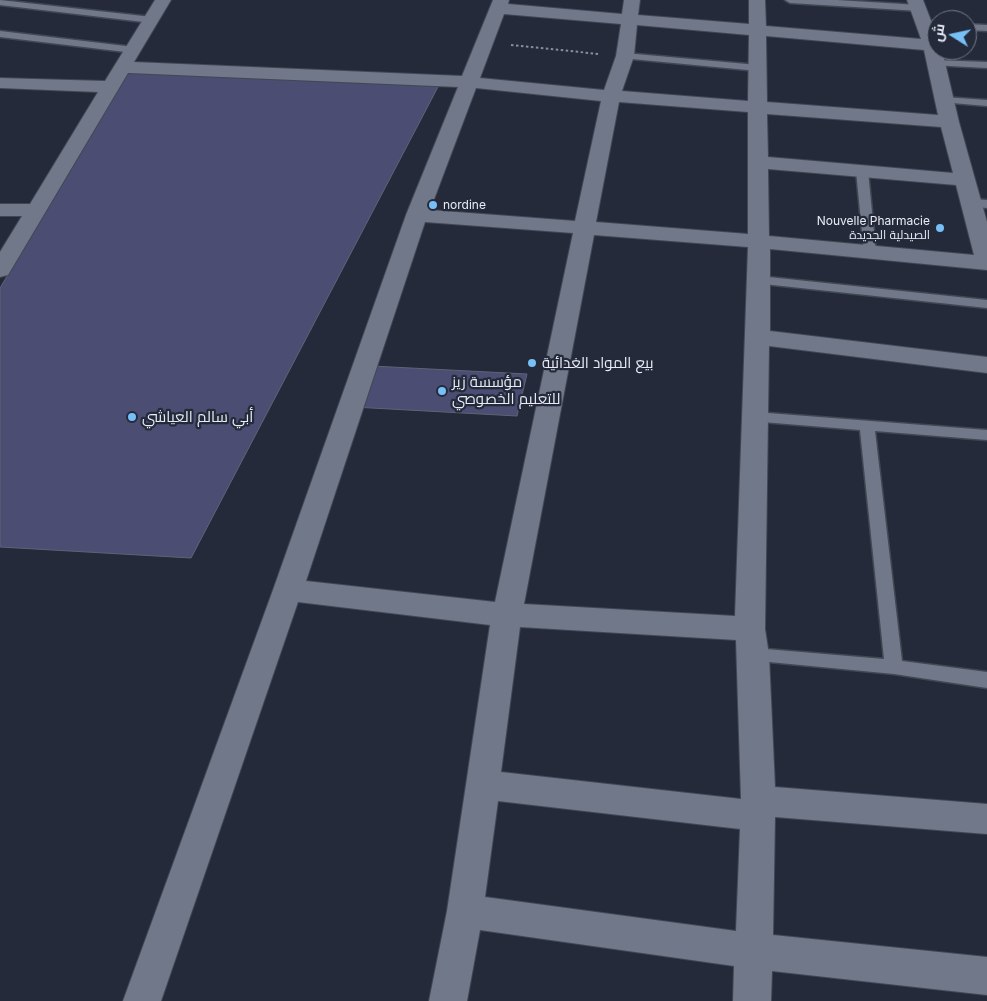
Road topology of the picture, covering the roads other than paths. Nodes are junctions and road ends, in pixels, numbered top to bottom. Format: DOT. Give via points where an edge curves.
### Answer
graph roads {
  1 [pos="163,0"];
  2 [pos="756,0"];
  3 [pos="790,0"];
  4 [pos="0,2"];
  5 [pos="499,4"];
  6 [pos="630,10"];
  7 [pos="924,15"];
  8 [pos="152,20"];
  9 [pos="756,29"];
  10 [pos="0,34"];
  11 [pos="134,50"];
  12 [pos="927,53"];
  13 [pos="624,56"];
  14 [pos="935,60"];
  15 [pos="963,60"];
  16 [pos="987,65"];
  17 [pos="124,67"];
  18 [pos="758,68"];
  19 [pos="469,82"];
  20 [pos="0,83"];
  21 [pos="112,87"];
  22 [pos="611,96"];
  23 [pos="944,100"];
  24 [pos="987,103"];
  25 [pos="757,106"];
  26 [pos="948,122"];
  27 [pos="758,162"];
  28 [pos="862,171"];
  29 [pos="964,180"];
  30 [pos="979,204"];
  31 [pos="0,210"];
  32 [pos="38,210"];
  33 [pos="417,215"];
  34 [pos="586,227"];
  35 [pos="758,241"];
  36 [pos="870,252"];
  37 [pos="987,262"];
  38 [pos="0,270"];
  39 [pos="759,280"];
  40 [pos="987,304"];
  41 [pos="757,337"];
  42 [pos="987,365"];
  43 [pos="755,417"];
  44 [pos="867,427"];
  45 [pos="987,435"];
  46 [pos="288,590"];
  47 [pos="507,615"];
  48 [pos="752,642"];
  49 [pos="894,667"];
  50 [pos="987,680"];
  51 [pos="483,785"];
  52 [pos="758,809"];
  53 [pos="987,818"];
  54 [pos="465,911"];
  55 [pos="753,952"];
  56 [pos="987,976"];
  57 [pos="142,1001"];
  58 [pos="448,1001"];
  59 [pos="752,1001"];
  1 -- 8 [label="street"];
  2 -- 9 [label="street"];
  3 -- 7 [label="lane"];
  4 -- 8 [label="lane"];
  5 -- 6 [label="street"];
  5 -- 19 [label="street"];
  6 -- 9 [label="street"];
  6 -- 13 [label="street"];
  8 -- 11 [label="street"];
  9 -- 12 [label="street"];
  9 -- 18 [label="street"];
  10 -- 11 [label="lane"];
  11 -- 17 [label="street"];
  13 -- 18 [label="lane"];
  13 -- 22 [label="street"];
  14 -- 23 [label="street"];
  15 -- 16 [label="lane"];
  17 -- 19 [label="street"];
  17 -- 21 [label="street"];
  18 -- 25 [label="street"];
  19 -- 22 [label="street"];
  19 -- 33 [label="street"];
  20 -- 21 [label="street"];
  21 -- 32 [label="street"];
  22 -- 25 [label="street"];
  22 -- 34 [label="street"];
  23 -- 24 [label="lane"];
  23 -- 26 [label="street"];
  25 -- 26 [label="street"];
  25 -- 27 [label="street"];
  26 -- 29 [label="street"];
  27 -- 28 [label="street"];
  27 -- 35 [label="street"];
  28 -- 29 [label="street"];
  28 -- 36 [label="lane"];
  29 -- 30 [label="street"];
  30 -- 37 [label="street"];
  31 -- 32 [label="street"];
  32 -- 38 [label="street"];
  33 -- 34 [label="street"];
  33 -- 46 [label="street"];
  34 -- 35 [label="street"];
  34 -- 47 [label="street"];
  35 -- 36 [label="street"];
  35 -- 39 [label="street"];
  36 -- 37 [label="street"];
  39 -- 40 [label="lane"];
  39 -- 41 [label="street"];
  41 -- 42 [label="street"];
  41 -- 43 [label="street"];
  43 -- 44 [label="lane"];
  43 -- 48 [label="street"];
  44 -- 45 [label="lane"];
  44 -- 49 [label="lane"];
  46 -- 47 [label="street"];
  46 -- 57 [label="street"];
  47 -- 48 [label="street"];
  47 -- 51 [label="street"];
  48 -- 49 [label="lane"];
  48 -- 52 [label="street"];
  49 -- 50 [label="lane"];
  51 -- 52 [label="street"];
  51 -- 54 [label="street"];
  52 -- 53 [label="street"];
  52 -- 55 [label="street"];
  54 -- 55 [label="street"];
  54 -- 58 [label="street"];
  55 -- 56 [label="street"];
  55 -- 59 [label="street"];
}
